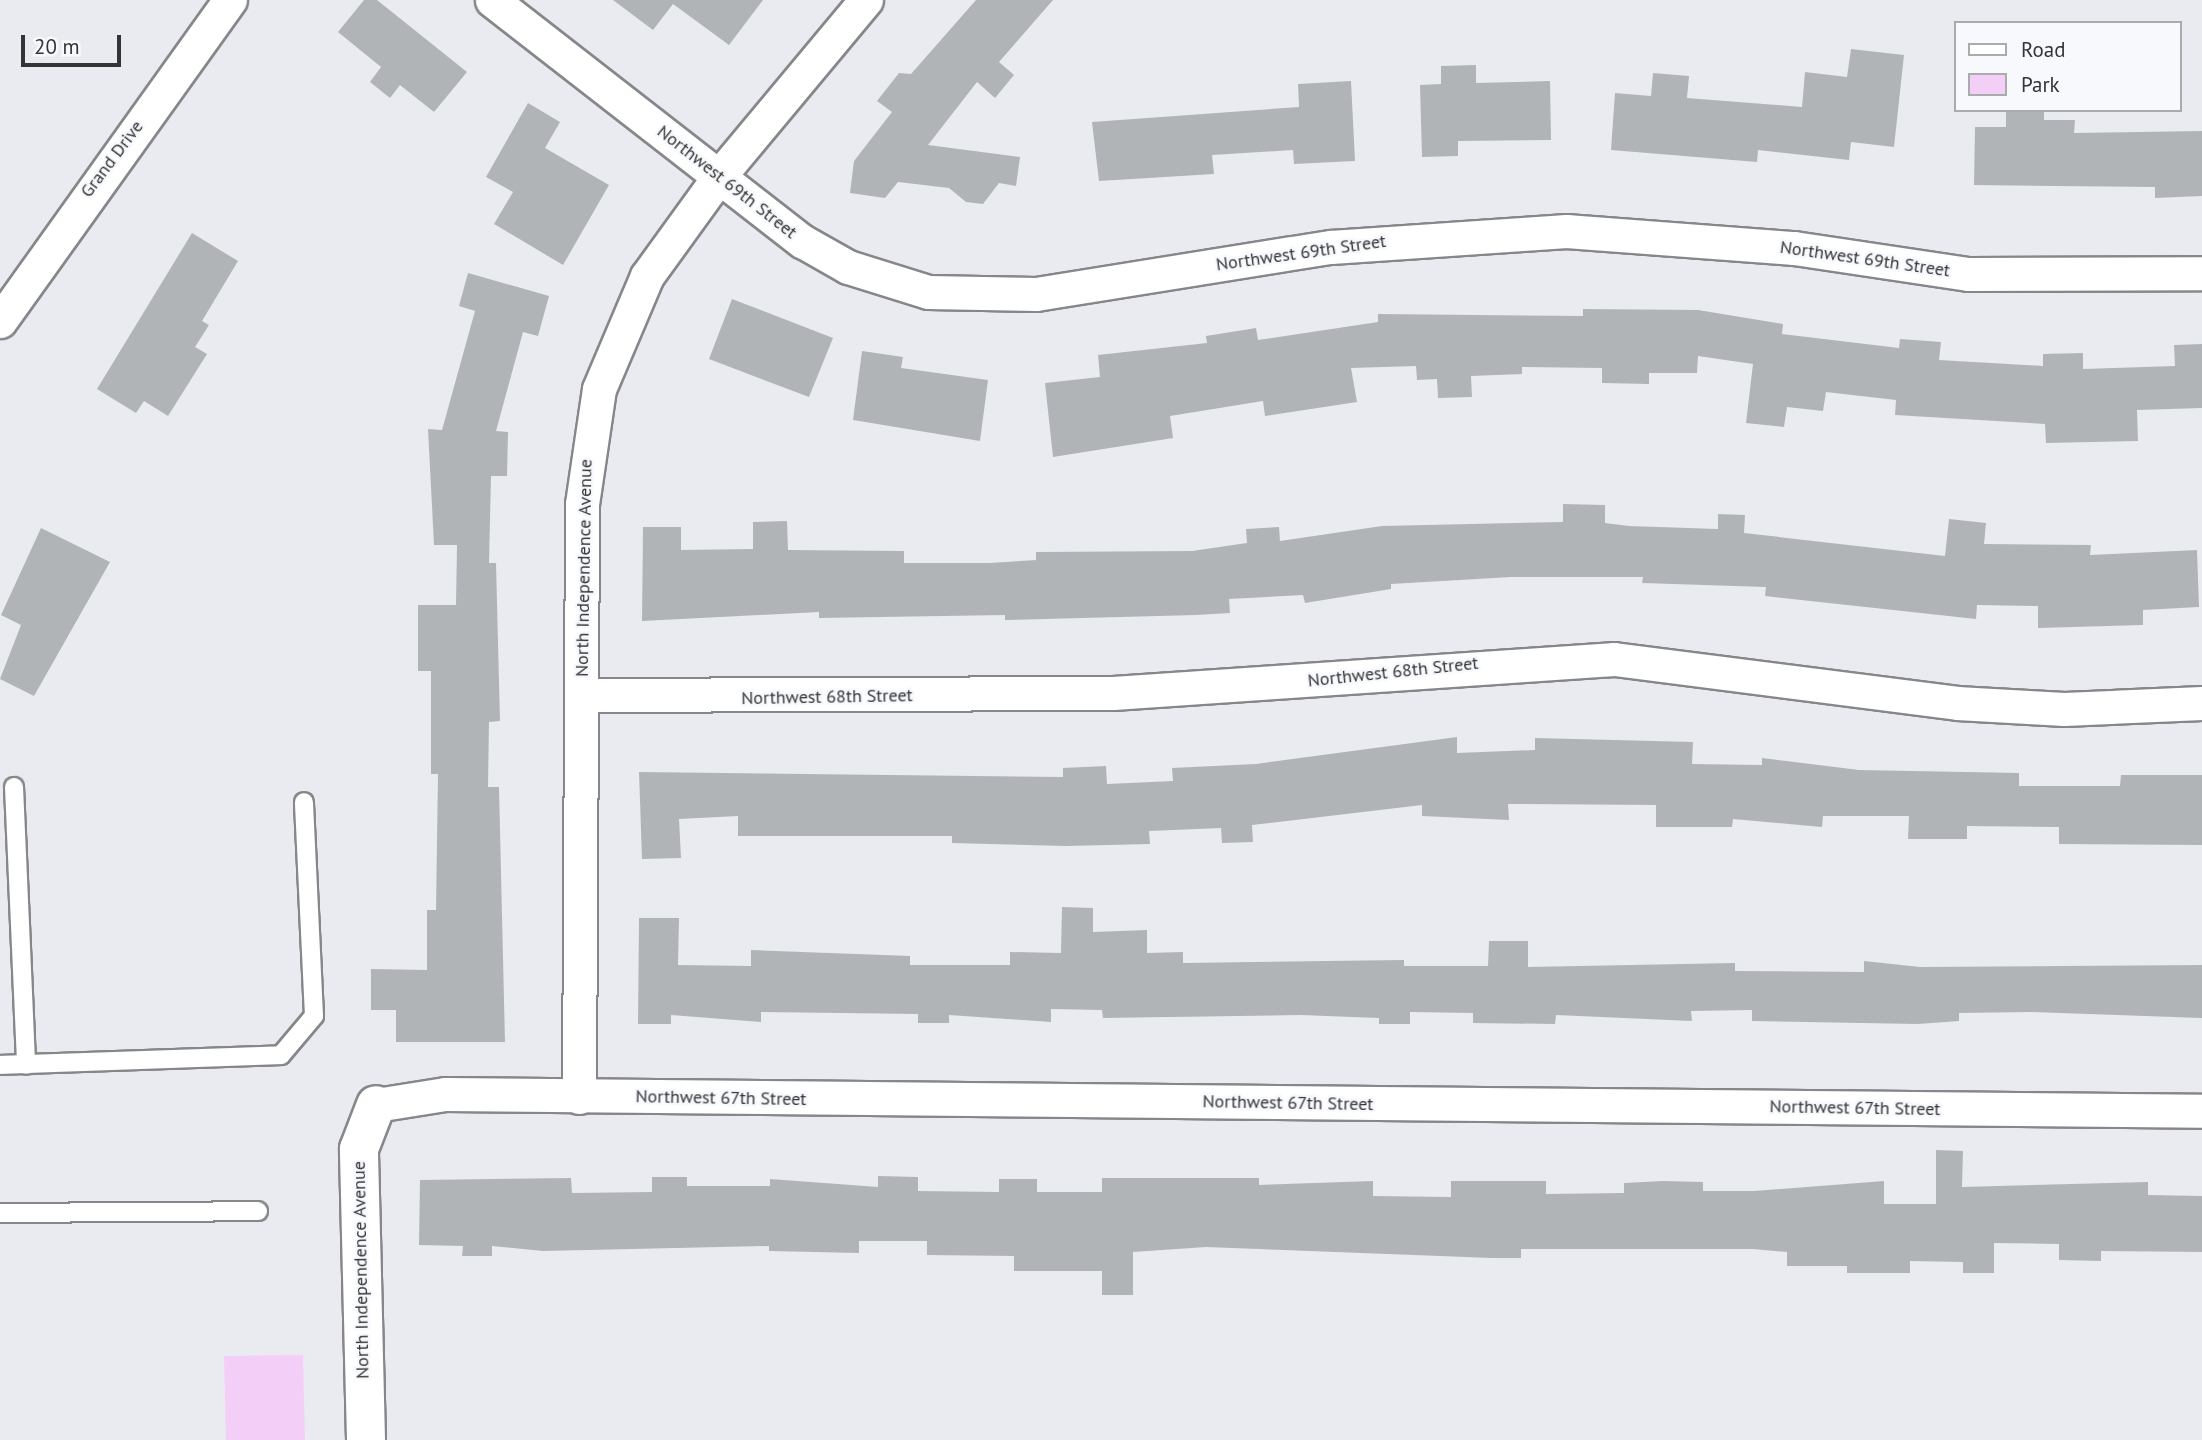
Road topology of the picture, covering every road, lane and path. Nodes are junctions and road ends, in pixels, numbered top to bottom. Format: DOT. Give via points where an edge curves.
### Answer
graph roads {
  1 [pos="230,0"];
  2 [pos="492,0"];
  3 [pos="866,0"];
  4 [pos="720,175"];
  5 [pos="2202,273"];
  6 [pos="0,321"];
  7 [pos="581,695"];
  8 [pos="2202,703"];
  9 [pos="14,787"];
  10 [pos="304,802"];
  11 [pos="0,1065"];
  12 [pos="26,1065"];
  13 [pos="579,1097"];
  14 [pos="376,1105"];
  15 [pos="2202,1111"];
  16 [pos="258,1211"];
  17 [pos="0,1213"];
  18 [pos="366,1440"];
  1 -- 6 [label="street, Grand Drive"];
  2 -- 4 [label="street, Northwest 69th Street"];
  3 -- 4 [label="street, North Independence Avenue"];
  4 -- 5 [label="street, Northwest 69th Street" via="802,241 848,267 963,297 1073,290 1265,255 1411,238 1566,231 1768,245 1968,274"];
  4 -- 7 [label="street, North Independence Avenue" via="647,276 599,389 582,504"];
  7 -- 8 [label="street, Northwest 68th Street" via="1113,692 1614,659 1957,703 2064,709"];
  7 -- 13 [label="street, North Independence Avenue"];
  9 -- 12 [label="lane"];
  10 -- 12 [label="lane" via="314,1016 281,1055"];
  11 -- 12 [label="lane"];
  13 -- 14 [label="street, Northwest 67th Street" via="410,1096"];
  13 -- 15 [label="street, Northwest 67th Street"];
  14 -- 18 [label="street, North Independence Avenue" via="359,1149"];
  16 -- 17 [label="lane"];
}
